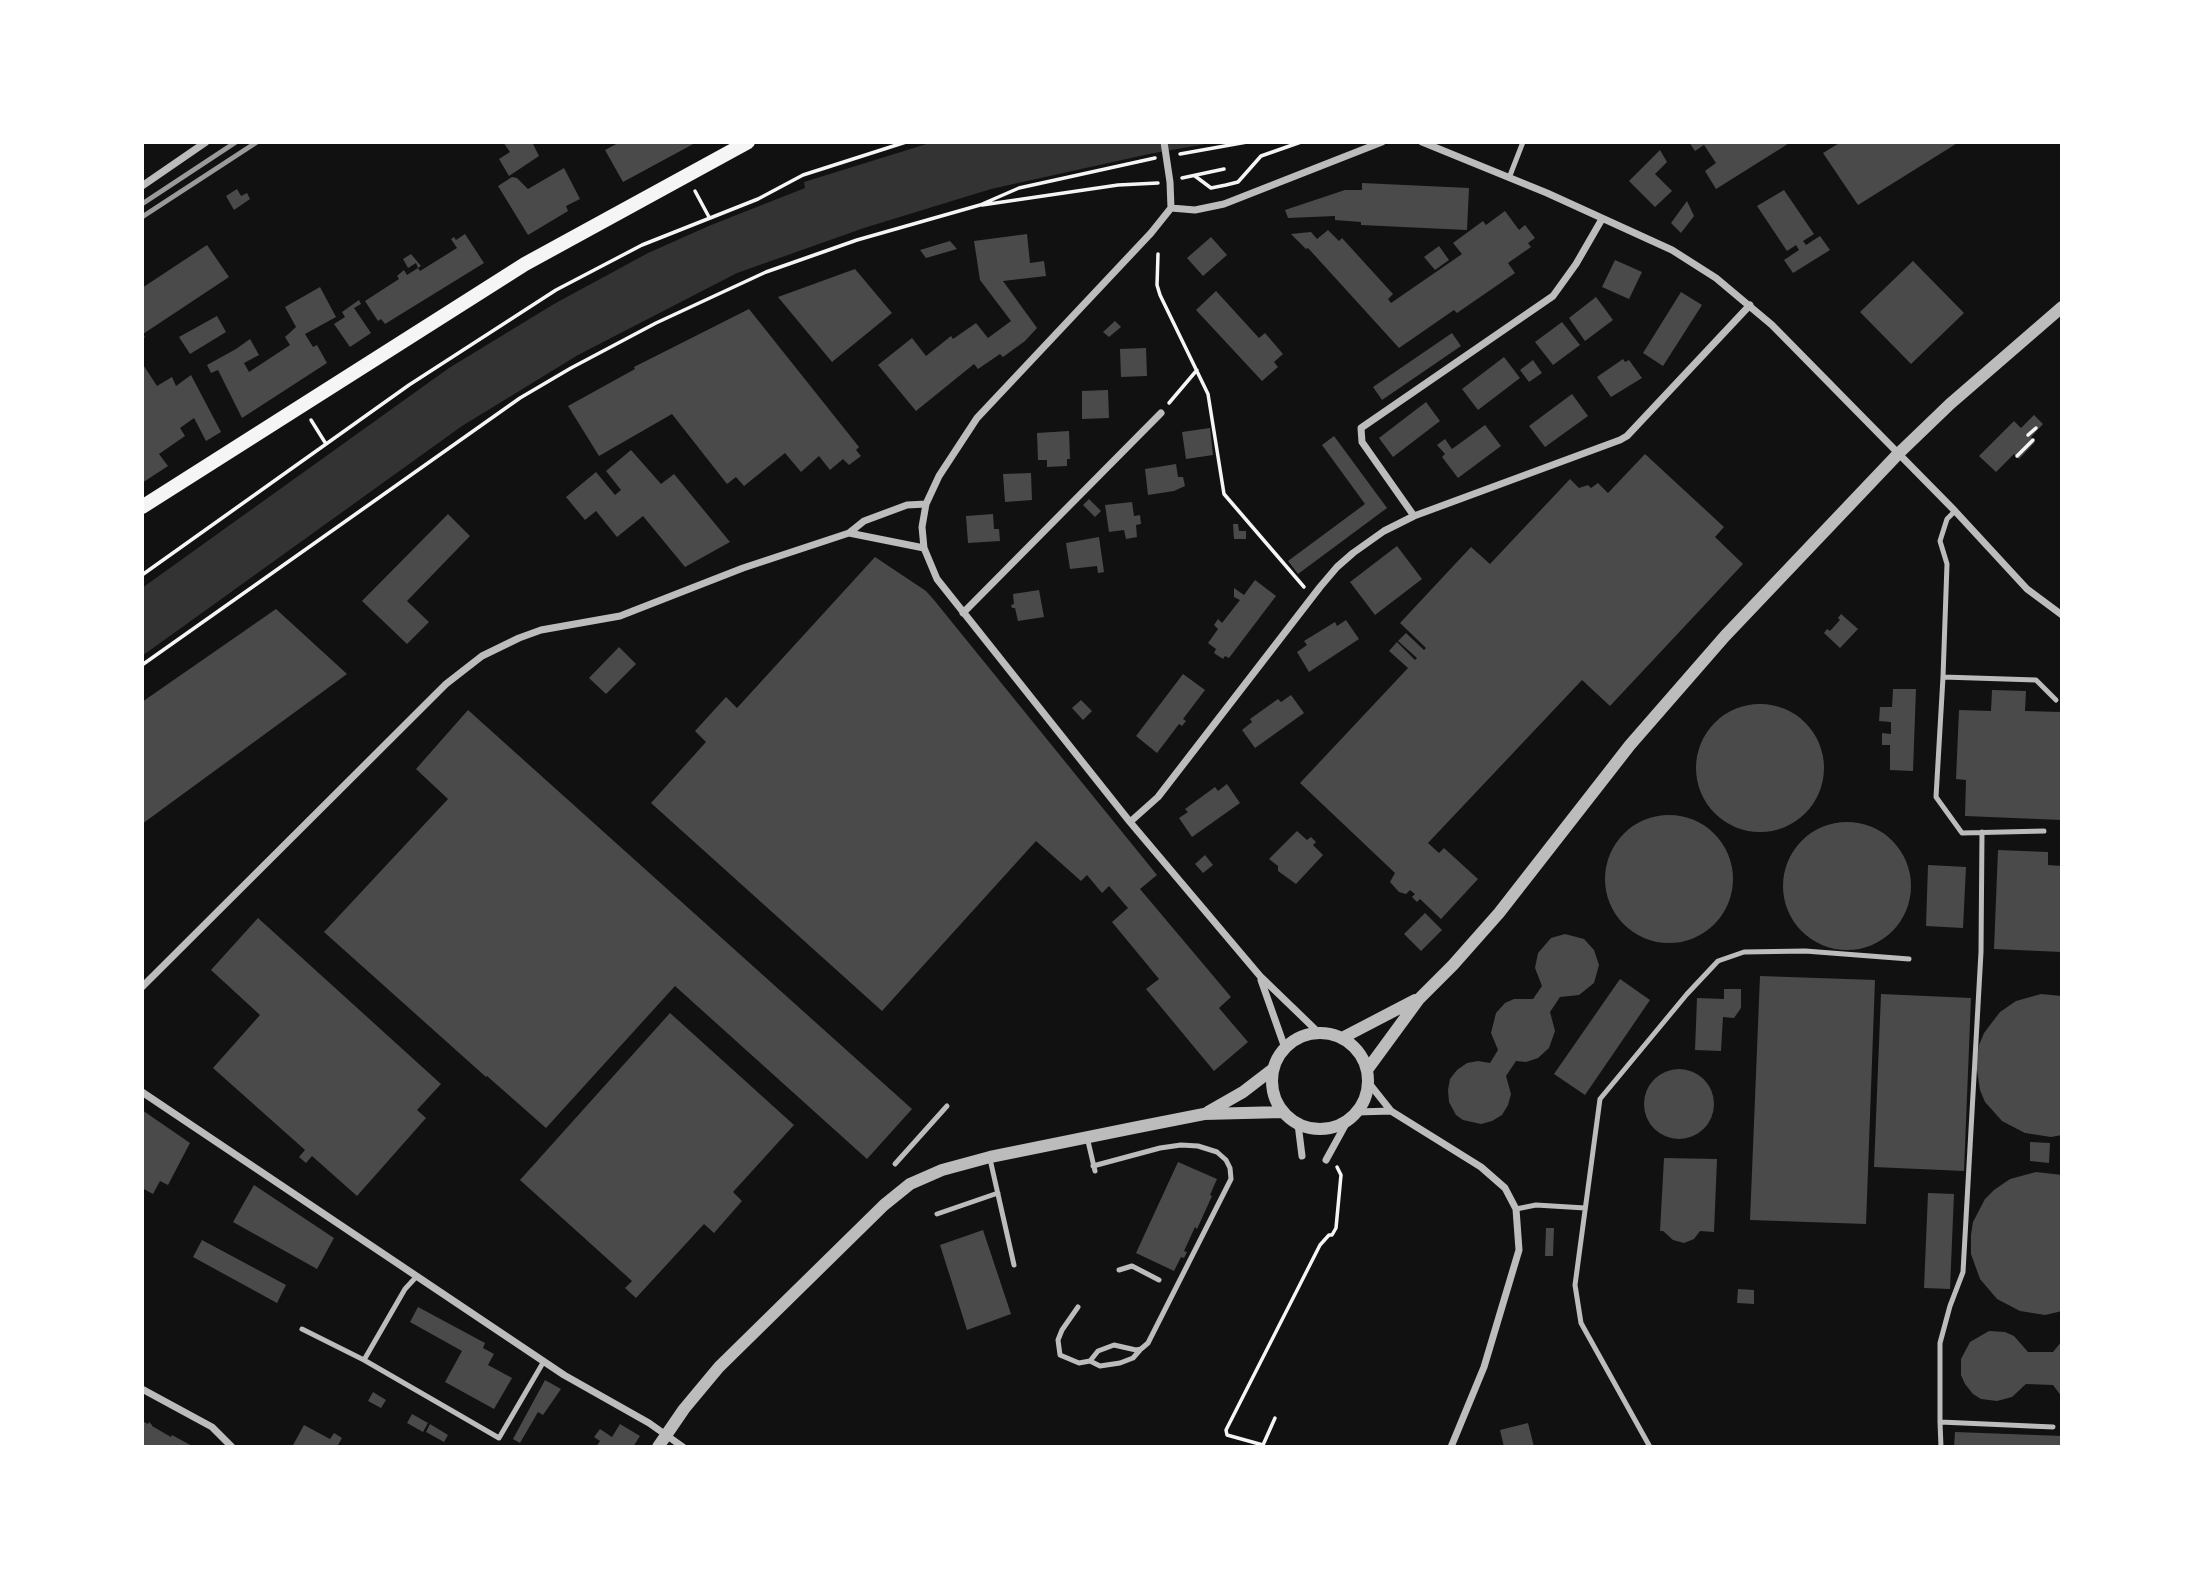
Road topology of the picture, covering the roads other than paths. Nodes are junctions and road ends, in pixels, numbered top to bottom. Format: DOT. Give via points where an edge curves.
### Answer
graph roads {
  1 [pos="206,142"];
  2 [pos="748,142"];
  3 [pos="1164,142"];
  4 [pos="1382,142"];
  5 [pos="1422,142"];
  6 [pos="1522,142"];
  7 [pos="1508,178"];
  8 [pos="142,186"];
  9 [pos="1171,208"];
  10 [pos="1602,219"];
  11 [pos="1750,305"];
  12 [pos="2062,307"];
  13 [pos="1161,413"];
  14 [pos="1898,454"];
  15 [pos="926,504"];
  16 [pos="142,507"];
  17 [pos="1955,511"];
  18 [pos="1414,516"];
  19 [pos="849,533"];
  20 [pos="924,548"];
  21 [pos="963,613"];
  22 [pos="2062,615"];
  23 [pos="1943,677"];
  24 [pos="2056,700"];
  25 [pos="1130,822"];
  26 [pos="2045,831"];
  27 [pos="1982,832"];
  28 [pos="1909,959"];
  29 [pos="1259,976"];
  30 [pos="142,987"];
  31 [pos="1419,999"];
  32 [pos="1319,1033"];
  33 [pos="1342,1038"];
  34 [pos="1285,1048"];
  35 [pos="1273,1069"];
  36 [pos="1368,1076"];
  37 [pos="142,1092"];
  38 [pos="947,1106"];
  39 [pos="1391,1111"];
  40 [pos="1283,1112"];
  41 [pos="1204,1114"];
  42 [pos="1353,1116"];
  43 [pos="1298,1124"];
  44 [pos="1087,1137"];
  45 [pos="1302,1156"];
  46 [pos="1328,1156"];
  47 [pos="990,1157"];
  48 [pos="895,1164"];
  49 [pos="998,1193"];
  50 [pos="1586,1208"];
  51 [pos="1516,1209"];
  52 [pos="937,1214"];
  53 [pos="1014,1265"];
  54 [pos="1119,1270"];
  55 [pos="416,1276"];
  56 [pos="1159,1280"];
  57 [pos="1077,1307"];
  58 [pos="302,1329"];
  59 [pos="1141,1349"];
  60 [pos="364,1360"];
  61 [pos="544,1361"];
  62 [pos="1090,1361"];
  63 [pos="142,1389"];
  64 [pos="1940,1422"];
  65 [pos="2053,1427"];
  66 [pos="667,1434"];
  67 [pos="232,1447"];
  68 [pos="658,1447"];
  69 [pos="683,1447"];
  70 [pos="1451,1447"];
  71 [pos="1650,1447"];
  72 [pos="1941,1447"];
  1 -- 8 [label="street"];
  2 -- 16 [label="main road" via="525,264"];
  3 -- 9 [label="street"];
  4 -- 9 [label="street" via="1224,204 1195,210"];
  5 -- 7 [label="street"];
  6 -- 7 [label="lane"];
  7 -- 10 [label="street"];
  9 -- 15 [label="street" via="977,418"];
  10 -- 11 [label="street" via="1672,250"];
  10 -- 18 [label="street" via="1553,296 1361,428 1362,442"];
  11 -- 14 [label="street"];
  11 -- 18 [label="street" via="1620,440"];
  12 -- 14 [label="street"];
  13 -- 21 [label="street"];
  14 -- 17 [label="street"];
  14 -- 31 [label="street" via="1708,656 1630,745 1499,914"];
  15 -- 19 [label="street" via="907,505 864,521"];
  15 -- 20 [label="street"];
  17 -- 22 [label="street" via="2027,589"];
  17 -- 23 [label="lane" via="1947,519 1940,541 1947,564"];
  18 -- 25 [label="street" via="1384,531 1337,567 1158,797"];
  19 -- 20 [label="street"];
  19 -- 30 [label="street" via="620,616 541,630 482,656 446,684"];
  20 -- 21 [label="street" via="937,579"];
  21 -- 25 [label="street"];
  23 -- 24 [label="lane" via="2036,680"];
  23 -- 27 [label="lane" via="1936,797 1962,833"];
  25 -- 29 [label="street"];
  26 -- 27 [label="lane"];
  27 -- 64 [label="lane" via="1981,953 1963,1272 1940,1343"];
  28 -- 50 [label="lane" via="1805,951 1744,952 1718,961 1600,1099"];
  29 -- 32 [label="street"];
  29 -- 34 [label="street"];
  31 -- 33 [label="street"];
  31 -- 36 [label="street"];
  32 -- 33 [label="street"];
  32 -- 34 [label="street" via="1307,1034"];
  33 -- 36 [label="street" via="1358,1051"];
  34 -- 35 [label="street"];
  35 -- 40 [label="street" via="1275,1099"];
  35 -- 41 [label="street"];
  36 -- 39 [label="street"];
  36 -- 42 [label="street" via="1363,1103"];
  37 -- 55 [label="street"];
  38 -- 48 [label="lane"];
  39 -- 42 [label="street"];
  39 -- 51 [label="street" via="1481,1167 1505,1188"];
  40 -- 41 [label="street"];
  40 -- 43 [label="street"];
  41 -- 44 [label="street"];
  42 -- 43 [label="street" via="1323,1129"];
  42 -- 46 [label="street"];
  43 -- 45 [label="street"];
  44 -- 47 [label="street"];
  44 -- 59 [label="lane" via="1094,1169 1181,1145 1217,1152 1230,1168 1231,1179"];
  47 -- 49 [label="lane"];
  47 -- 66 [label="street" via="942,1170 895,1195 719,1367"];
  49 -- 52 [label="lane"];
  49 -- 53 [label="lane"];
  50 -- 51 [label="lane" via="1536,1205"];
  50 -- 71 [label="lane" via="1575,1285 1581,1323"];
  51 -- 70 [label="street" via="1519,1250 1484,1367"];
  54 -- 56 [label="lane" via="1132,1266"];
  55 -- 60 [label="lane"];
  55 -- 61 [label="street"];
  57 -- 62 [label="lane" via="1062,1330 1058,1350 1079,1363"];
  58 -- 60 [label="lane"];
  59 -- 62 [label="lane" via="1120,1363 1100,1366"];
  59 -- 62 [label="lane" via="1114,1345 1098,1351"];
  60 -- 61 [label="lane" via="499,1438"];
  61 -- 66 [label="street"];
  63 -- 67 [label="street" via="212,1427"];
  64 -- 65 [label="lane"];
  64 -- 72 [label="lane"];
  66 -- 68 [label="street"];
  66 -- 69 [label="street"];
}
